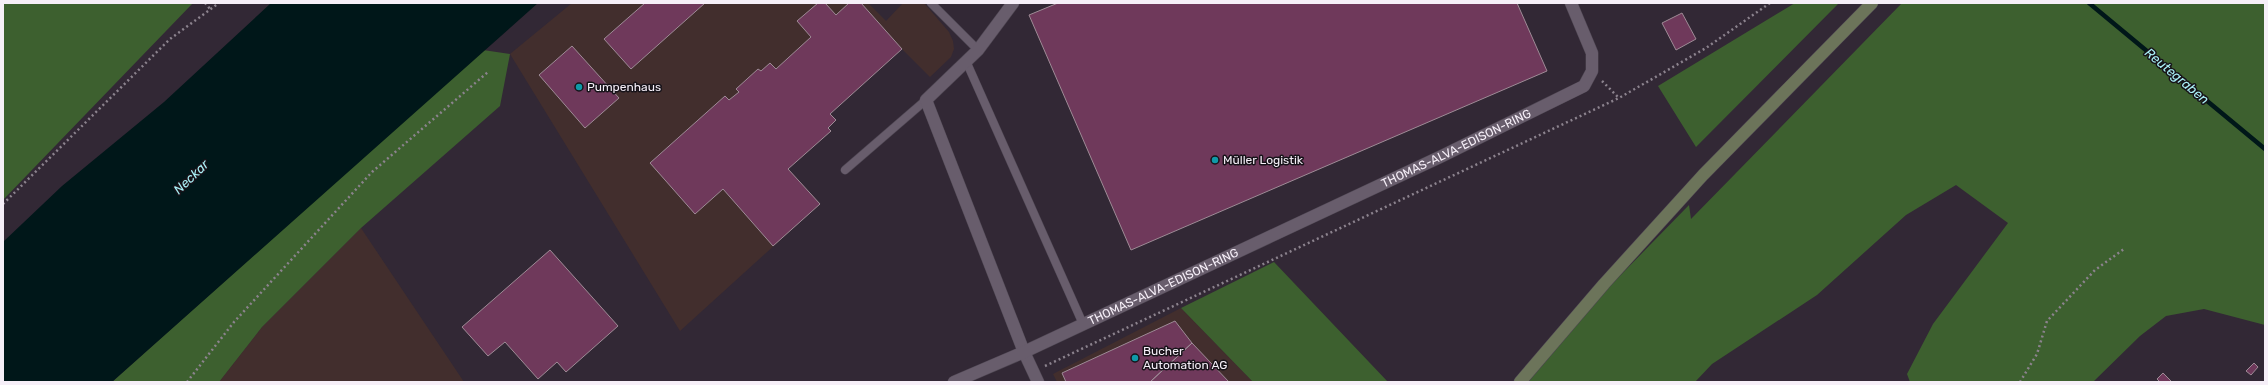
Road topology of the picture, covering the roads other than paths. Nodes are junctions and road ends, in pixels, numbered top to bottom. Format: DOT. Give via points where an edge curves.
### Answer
graph roads {
  1 [pos="931,3"];
  2 [pos="1013,3"];
  3 [pos="1571,3"];
  4 [pos="1872,3"];
  5 [pos="978,50"];
  6 [pos="966,61"];
  7 [pos="926,100"];
  8 [pos="845,170"];
  9 [pos="1083,324"];
  10 [pos="1024,352"];
  11 [pos="1036,377"];
  12 [pos="954,382"];
  13 [pos="1520,382"];
  1 -- 5 [label="lane"];
  2 -- 5 [label="street"];
  3 -- 9 [label="street, THOMAS-ALVA-EDISON-RING" via="1592,52 1592,71 1584,86 1442,156"];
  4 -- 13 [label="main road" via="1703,175"];
  5 -- 6 [label="street"];
  6 -- 7 [label="street"];
  6 -- 9 [label="lane"];
  7 -- 8 [label="lane"];
  7 -- 10 [label="street"];
  9 -- 10 [label="street, THOMAS-ALVA-EDISON-RING"];
  10 -- 11 [label="street"];
  10 -- 12 [label="street, THOMAS-ALVA-EDISON-RING"];
}
